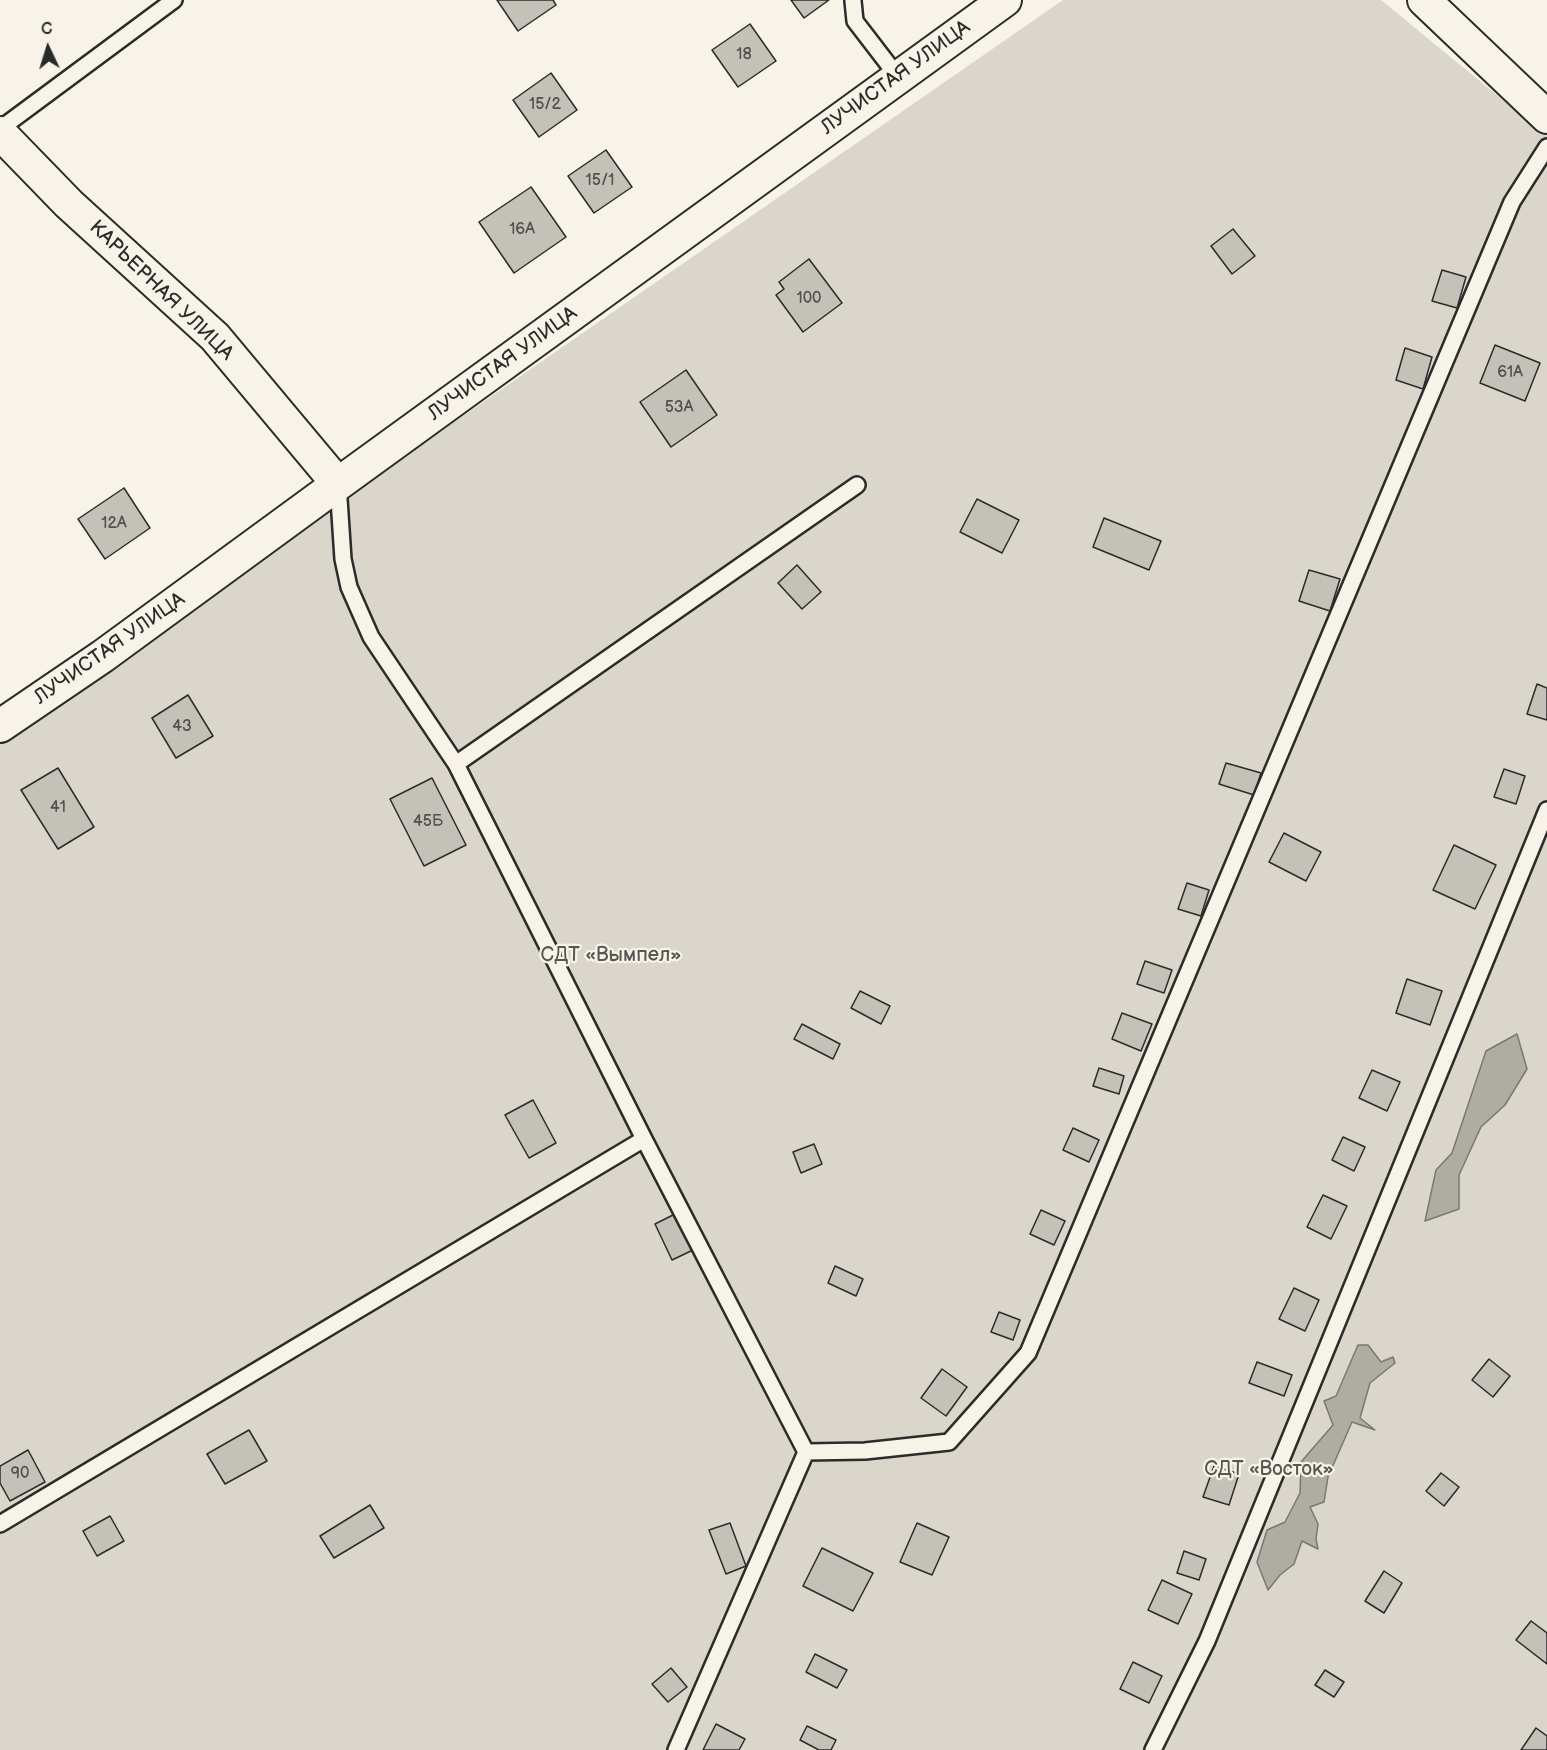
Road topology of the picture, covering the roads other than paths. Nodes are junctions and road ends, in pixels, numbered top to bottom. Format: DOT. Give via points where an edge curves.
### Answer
graph roads {
  1 [pos="174,0"];
  2 [pos="1424,0"];
  3 [pos="853,1"];
  4 [pos="999,2"];
  5 [pos="898,77"];
  6 [pos="1547,117"];
  7 [pos="0,131"];
  8 [pos="1547,147"];
  9 [pos="338,484"];
  10 [pos="857,485"];
  11 [pos="0,726"];
  12 [pos="456,764"];
  13 [pos="1547,810"];
  14 [pos="644,1138"];
  15 [pos="806,1452"];
  16 [pos="0,1524"];
  17 [pos="676,1750"];
  18 [pos="1154,1750"];
  1 -- 7 [label="lane"];
  2 -- 6 [label="street"];
  3 -- 5 [label="lane" via="855,21"];
  4 -- 5 [label="street, ЛУЧИСТАЯ УЛИЦА"];
  5 -- 9 [label="street, ЛУЧИСТАЯ УЛИЦА"];
  7 -- 9 [label="street, КАРЬЕРНАЯ УЛИЦА" via="69,204 215,338"];
  8 -- 15 [label="lane" via="1512,202 1028,1353 950,1442 865,1451"];
  9 -- 11 [label="street, ЛУЧИСТАЯ УЛИЦА" via="103,656"];
  9 -- 12 [label="lane" via="349,587 371,637"];
  10 -- 12 [label="lane"];
  12 -- 14 [label="lane"];
  13 -- 18 [label="lane" via="1207,1641"];
  14 -- 15 [label="lane"];
  14 -- 16 [label="lane"];
  15 -- 17 [label="lane"];
}
